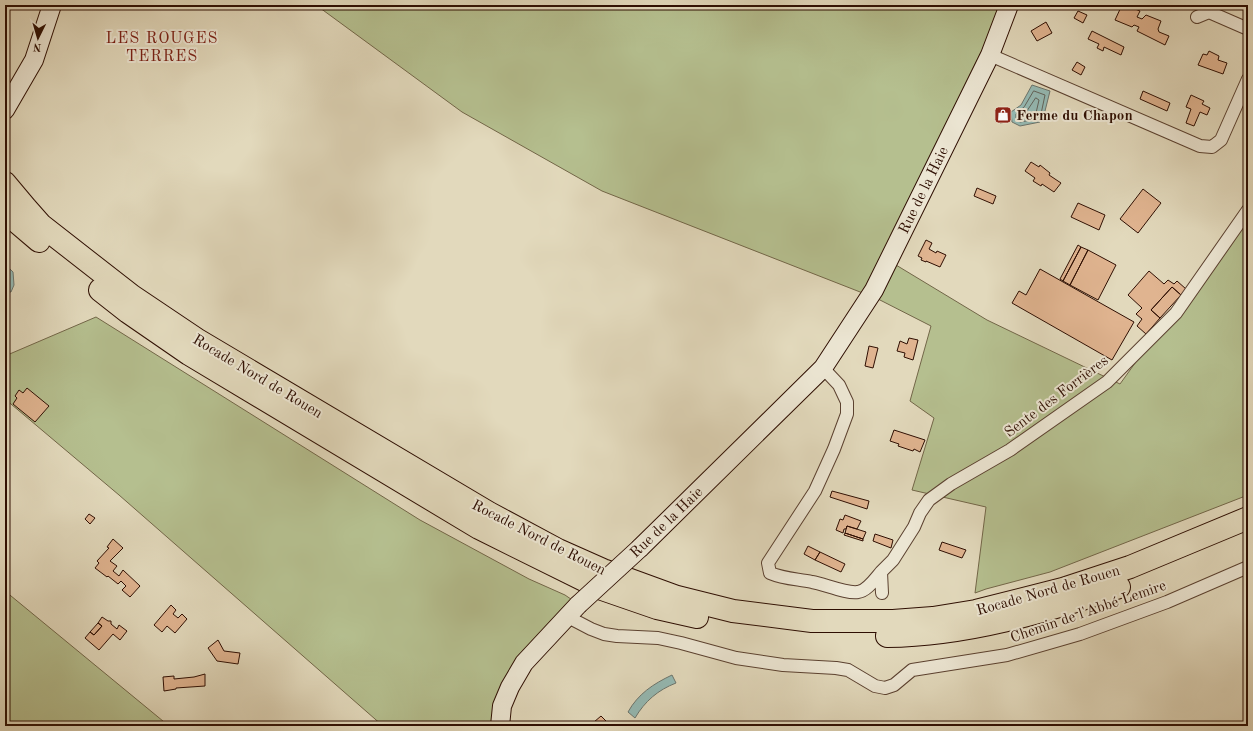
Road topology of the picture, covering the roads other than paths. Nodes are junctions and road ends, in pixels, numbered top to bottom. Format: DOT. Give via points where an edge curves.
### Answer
graph roads {
  1 [pos="52,5"];
  2 [pos="1009,5"];
  3 [pos="1197,17"];
  4 [pos="1248,29"];
  5 [pos="990,55"];
  6 [pos="1248,79"];
  7 [pos="20,85"];
  8 [pos="5,96"];
  9 [pos="5,110"];
  10 [pos="5,182"];
  11 [pos="1248,210"];
  12 [pos="5,212"];
  13 [pos="5,230"];
  14 [pos="56,256"];
  15 [pos="823,368"];
  16 [pos="1248,518"];
  17 [pos="1248,534"];
  18 [pos="1248,567"];
  19 [pos="881,572"];
  20 [pos="882,593"];
  21 [pos="573,611"];
  22 [pos="500,726"];
  1 -- 7 [label="street" via="34,60"];
  2 -- 5 [label="street, Rue de la Haie"];
  3 -- 4 [label="street" via="1208,12"];
  5 -- 6 [label="street" via="1200,146 1212,147 1221,140"];
  5 -- 15 [label="street, Rue de la Haie" via="874,290"];
  7 -- 8 [label="street"];
  7 -- 9 [label="street"];
  10 -- 16 [label="highway, Rocade Nord de Rouen" via="41,225 132,296 196,339 489,513 558,550 603,570 677,597 734,611 812,621 893,621 940,616 976,611 1064,589 1130,567"];
  11 -- 19 [label="street, Sente des Forrières" via="1176,313 1107,382 1010,450 951,484 929,500 893,560"];
  12 -- 14 [label="highway, Rocade Nord de Rouen"];
  13 -- 14 [label="highway"];
  14 -- 17 [label="highway, Rocade Nord de Rouen" via="128,312 189,354 478,528 602,589 657,608 731,626 812,636 852,637 932,633 980,626 1068,604 1128,584"];
  15 -- 19 [label="street" via="839,385 847,402 847,414 815,491 768,563 770,572 780,577 851,592 864,590"];
  15 -- 21 [label="street, Rue de la Haie, bridge"];
  18 -- 21 [label="street, Chemin de l'Abbé Lemire" via="1167,602 1080,634 1007,655 912,670 894,685 885,688 875,686 848,670 783,665 736,658 658,638 604,634 591,629"];
  19 -- 20 [label="street"];
  21 -- 22 [label="street, Rue de la Haie" via="524,663 502,706"];
}
